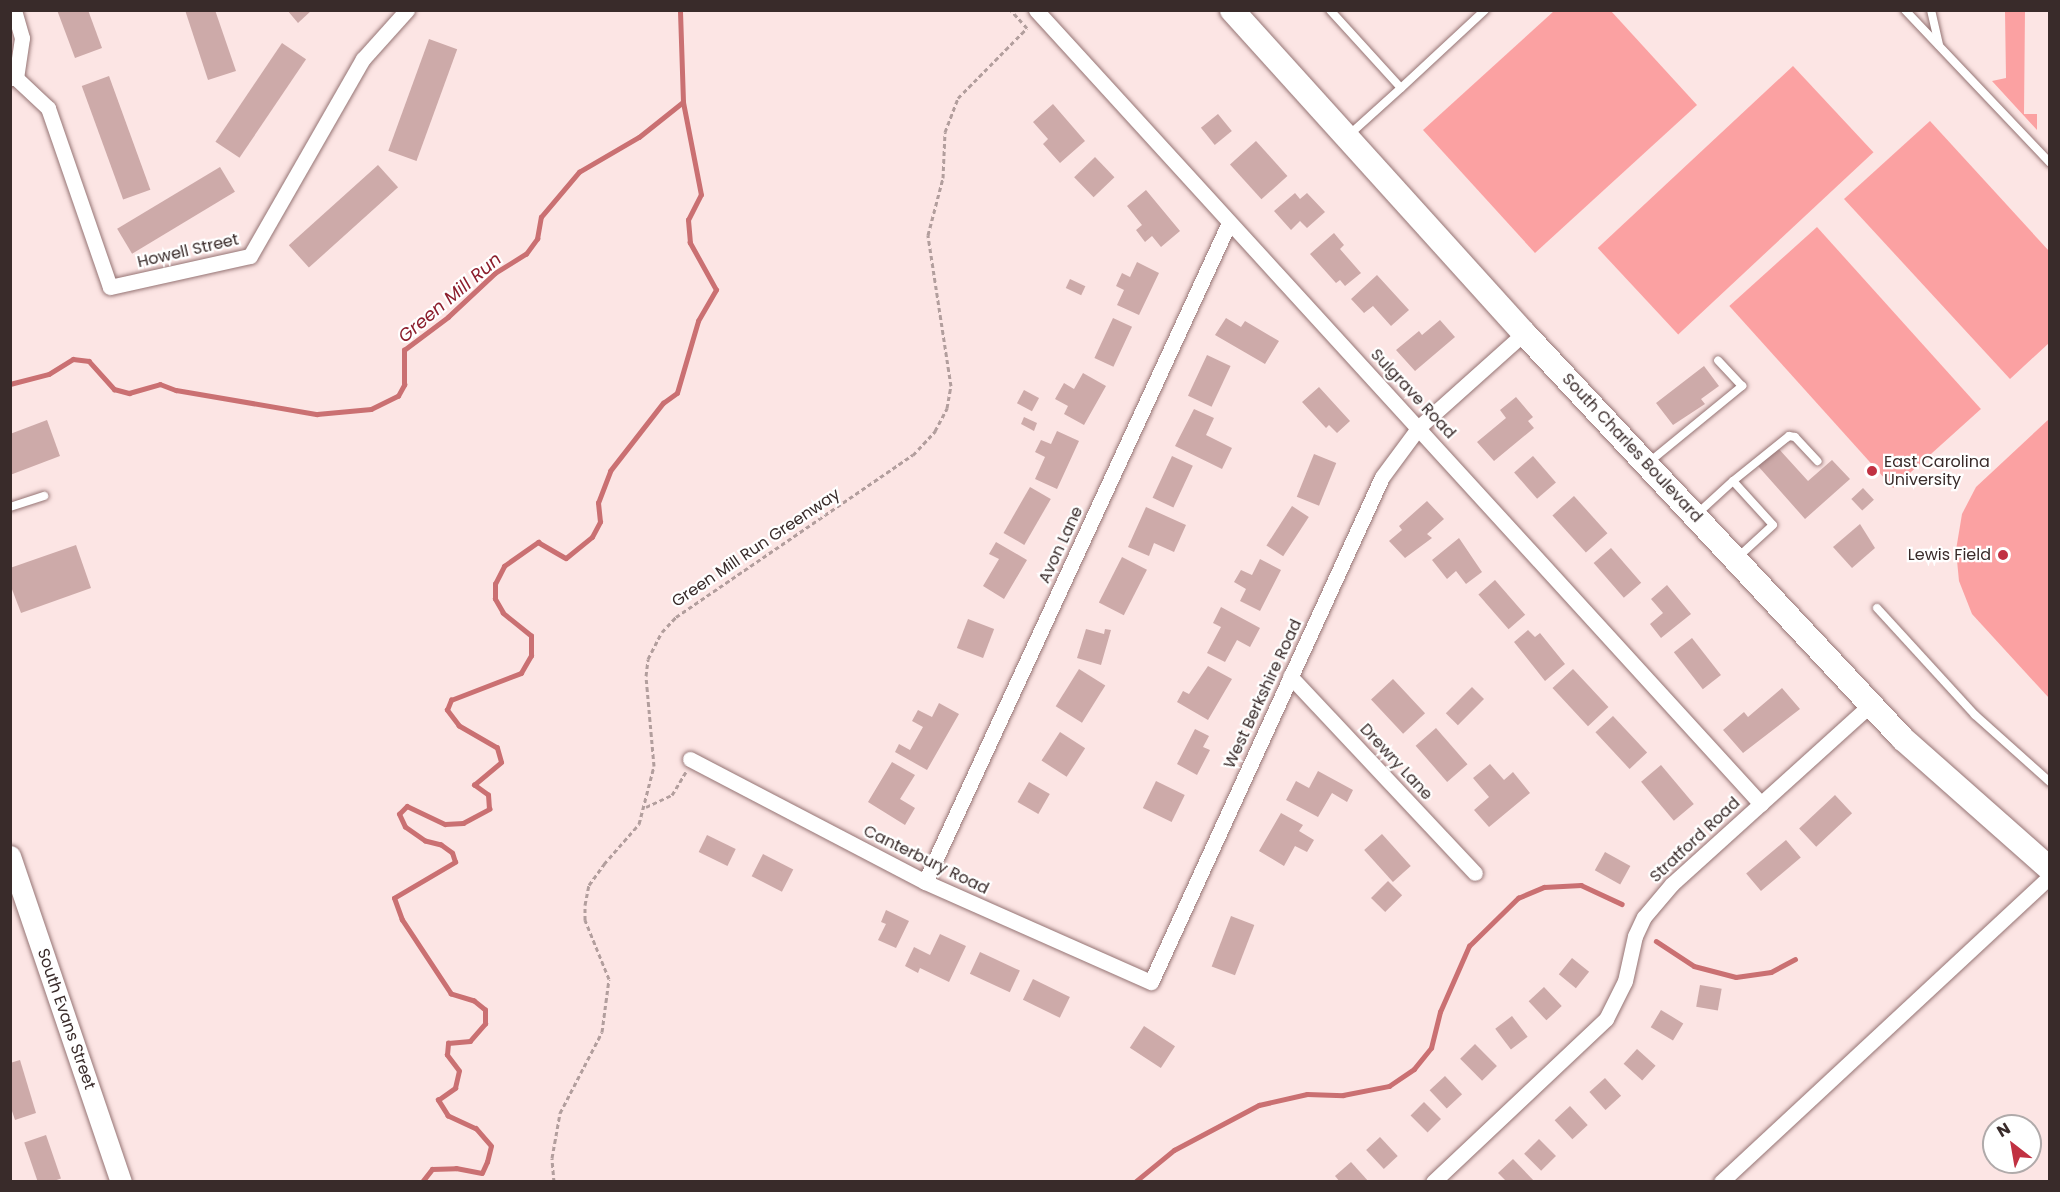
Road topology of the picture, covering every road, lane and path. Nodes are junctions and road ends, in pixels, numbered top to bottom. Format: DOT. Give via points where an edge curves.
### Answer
graph roads {
  1 [pos="14,10"];
  2 [pos="407,10"];
  3 [pos="1011,10"];
  4 [pos="1036,10"];
  5 [pos="1232,10"];
  6 [pos="1330,10"];
  7 [pos="1485,10"];
  8 [pos="1905,10"];
  9 [pos="1931,10"];
  10 [pos="1940,47"];
  11 [pos="13,78"];
  12 [pos="1401,88"];
  13 [pos="1347,138"];
  14 [pos="2049,163"];
  15 [pos="1229,223"];
  16 [pos="1524,333"];
  17 [pos="1718,360"];
  18 [pos="1419,427"];
  19 [pos="1817,461"];
  20 [pos="1646,464"];
  21 [pos="1733,481"];
  22 [pos="44,496"];
  23 [pos="10,507"];
  24 [pos="1695,515"];
  25 [pos="1736,560"];
  26 [pos="1877,608"];
  27 [pos="1290,676"];
  28 [pos="1871,705"];
  29 [pos="690,759"];
  30 [pos="2049,782"];
  31 [pos="1761,804"];
  32 [pos="645,808"];
  33 [pos="10,856"];
  34 [pos="2049,868"];
  35 [pos="1475,873"];
  36 [pos="2049,876"];
  37 [pos="925,882"];
  38 [pos="1151,982"];
  39 [pos="121,1182"];
  40 [pos="554,1182"];
  41 [pos="1433,1182"];
  42 [pos="1721,1182"];
  1 -- 11 [label="street, Howell Street" via="22,38"];
  2 -- 11 [label="street, Howell Street" via="363,59 250,256 110,287 48,108"];
  3 -- 32 [label="path, Green Mill Run Greenway" via="1027,28 958,98 950,112 943,178 928,234 947,348 951,386 947,408 935,431 913,455 676,617 662,632 648,659 647,695 654,766"];
  4 -- 15 [label="street, Sulgrave Road"];
  5 -- 13 [label="main road, South Charles Boulevard"];
  6 -- 12 [label="lane"];
  7 -- 12 [label="lane"];
  8 -- 10 [label="lane"];
  9 -- 10 [label="lane"];
  10 -- 14 [label="lane"];
  12 -- 13 [label="lane"];
  13 -- 16 [label="main road, South Charles Boulevard"];
  15 -- 18 [label="street, Sulgrave Road"];
  15 -- 37 [label="street, Avon Lane"];
  16 -- 18 [label="street, West Berkshire Road"];
  16 -- 20 [label="main road, South Charles Boulevard"];
  17 -- 20 [label="lane" via="1742,386"];
  18 -- 27 [label="street, West Berkshire Road" via="1382,477"];
  18 -- 31 [label="street, Sulgrave Road"];
  19 -- 21 [label="lane" via="1795,437 1788,436"];
  20 -- 24 [label="main road, South Charles Boulevard"];
  21 -- 24 [label="lane"];
  21 -- 25 [label="lane" via="1773,525"];
  22 -- 23 [label="lane"];
  24 -- 25 [label="main road, South Charles Boulevard"];
  25 -- 28 [label="main road, South Charles Boulevard"];
  26 -- 30 [label="lane" via="1975,715"];
  27 -- 35 [label="street, Drewry Lane"];
  27 -- 38 [label="street, West Berkshire Road"];
  28 -- 31 [label="street, Stratford Road"];
  28 -- 34 [label="main road, South Charles Boulevard" via="1951,785"];
  29 -- 32 [label="path" via="681,785 662,802"];
  29 -- 37 [label="street, Canterbury Road"];
  31 -- 41 [label="street, Stratford Road" via="1672,884 1644,917 1635,936 1622,990 1606,1019"];
  32 -- 40 [label="path, Green Mill Run Greenway" via="639,824 590,885 585,905 585,920 609,979 602,1032 560,1113 554,1147"];
  33 -- 39 [label="main road, South Evans Street"];
  36 -- 42 [label="street"];
  37 -- 38 [label="street, Canterbury Road"];
}
